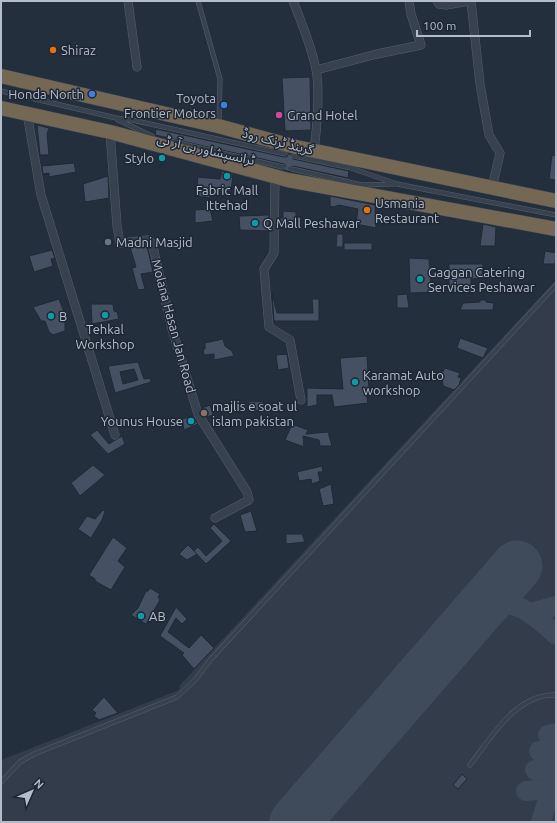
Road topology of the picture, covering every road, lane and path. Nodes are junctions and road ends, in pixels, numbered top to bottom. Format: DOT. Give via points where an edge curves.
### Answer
graph roads {
  1 [pos="128,1"];
  2 [pos="198,1"];
  3 [pos="293,1"];
  4 [pos="409,1"];
  5 [pos="437,1"];
  6 [pos="470,1"];
  7 [pos="137,67"];
  8 [pos="316,70"];
  9 [pos="1,76"];
  10 [pos="1,91"];
  11 [pos="1,108"];
  12 [pos="26,113"];
  13 [pos="108,117"];
  14 [pos="218,126"];
  15 [pos="110,132"];
  16 [pos="156,138"];
  17 [pos="163,140"];
  18 [pos="314,150"];
  19 [pos="285,154"];
  20 [pos="294,156"];
  21 [pos="292,169"];
  22 [pos="279,172"];
  23 [pos="397,184"];
  24 [pos="492,188"];
  25 [pos="556,201"];
  26 [pos="556,215"];
  27 [pos="556,229"];
  28 [pos="556,284"];
  29 [pos="301,400"];
  30 [pos="115,435"];
  31 [pos="214,518"];
  32 [pos="556,695"];
  33 [pos="470,765"];
  34 [pos="1,782"];
  1 -- 7 [label="street"];
  2 -- 14 [label="lane" via="220,79"];
  3 -- 8 [label="street"];
  4 -- 8 [label="street" via="421,45"];
  5 -- 6 [label="street" via="446,5"];
  6 -- 24 [label="street" via="489,135 500,153"];
  8 -- 18 [label="street" via="317,131"];
  9 -- 14 [label="highway, گرینڈ ٹرنک روڈ"];
  10 -- 13 [label="lane, ٹرانسپشاور بی آر ٹی"];
  11 -- 12 [label="highway"];
  12 -- 15 [label="highway"];
  12 -- 30 [label="street" via="41,195"];
  13 -- 16 [label="lane, ٹرانسپشاور بی آر ٹی"];
  13 -- 19 [label="lane, ٹرانسپشاور بی آر ٹی"];
  14 -- 18 [label="highway, گرینڈ ٹرنک روڈ"];
  15 -- 22 [label="highway"];
  15 -- 31 [label="street, Molana Hasan Jan Road" via="120,243 148,240 152,243 172,329 198,414 247,492 249,500"];
  17 -- 22 [label="lane, ٹرانسپشاور بی آر ٹی"];
  18 -- 24 [label="highway, گرینڈ ٹرنک روڈ"];
  20 -- 23 [label="lane" via="356,170"];
  21 -- 23 [label="lane" via="362,185"];
  22 -- 27 [label="highway"];
  22 -- 29 [label="street" via="274,253 264,269 269,327 290,340"];
  23 -- 26 [label="lane"];
  24 -- 25 [label="highway, گرینڈ ٹرنک روڈ"];
  28 -- 34 [label="lane" via="210,659 186,689 177,697 34,754 20,762"];
  32 -- 33 [label="lane" via="532,700 511,713"];
}
